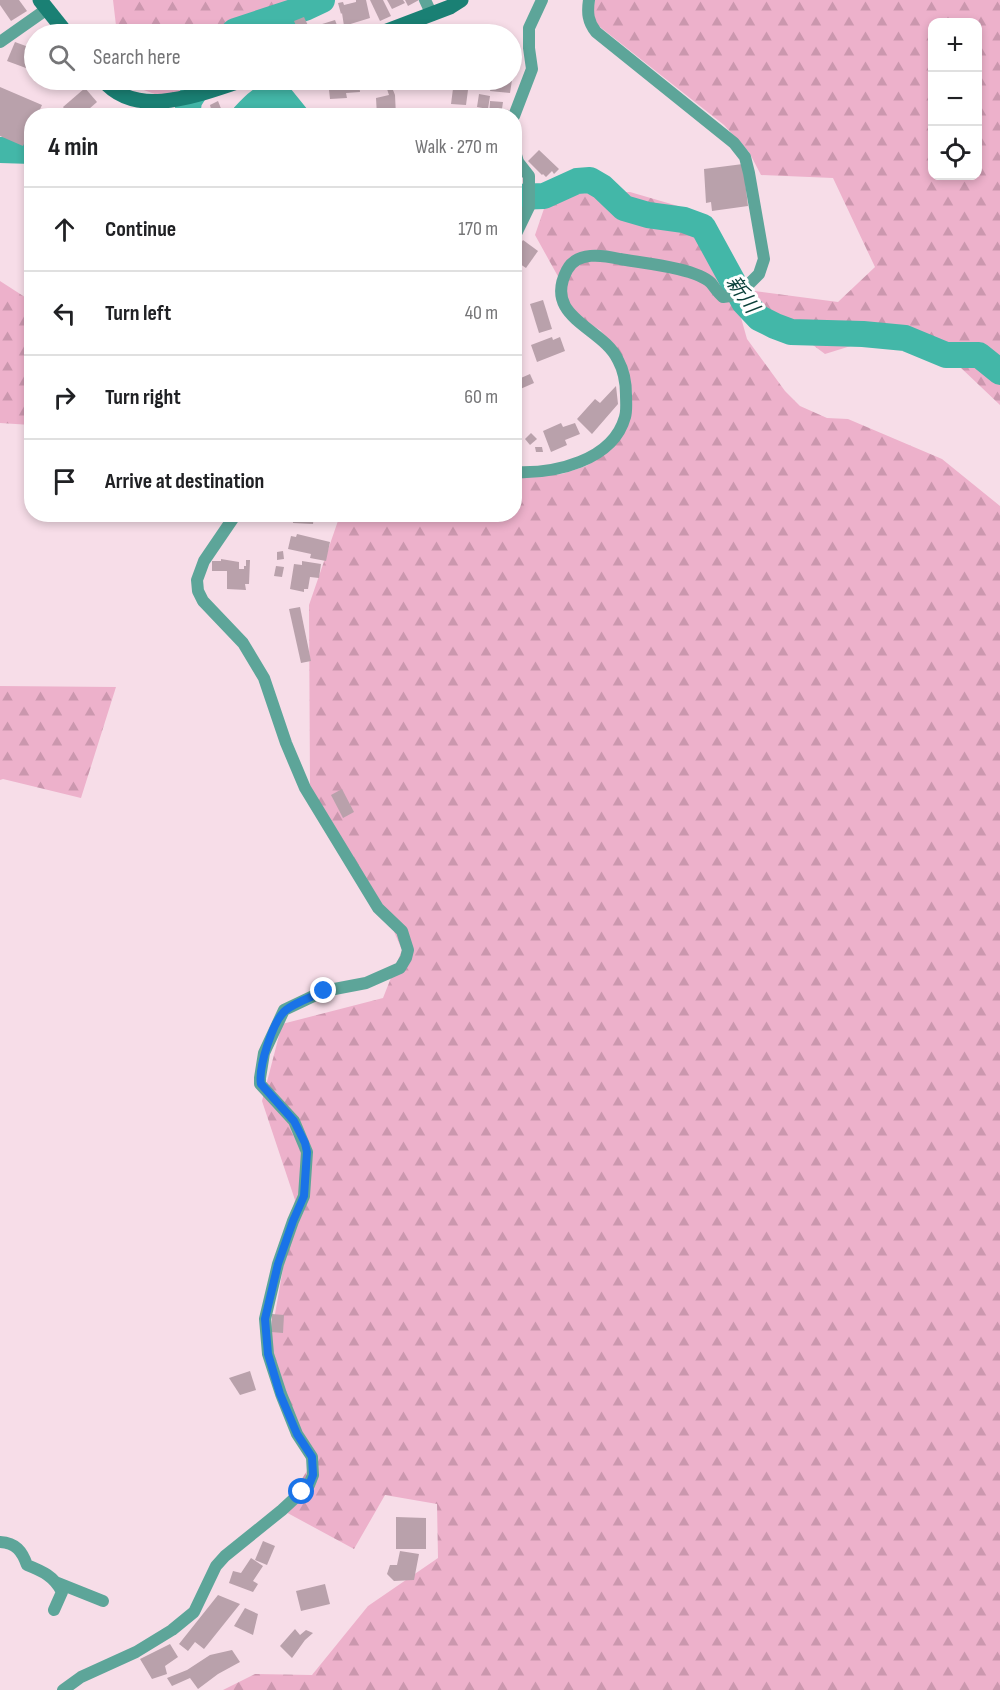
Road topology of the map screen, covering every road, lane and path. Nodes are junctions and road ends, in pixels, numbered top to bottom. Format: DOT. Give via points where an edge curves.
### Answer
graph roads {
  1 [pos="424,0"];
  2 [pos="461,0"];
  3 [pos="542,0"];
  4 [pos="588,0"];
  5 [pos="43,5"];
  6 [pos="432,15"];
  7 [pos="59,24"];
  8 [pos="407,24"];
  9 [pos="0,42"];
  10 [pos="116,90"];
  11 [pos="212,90"];
  12 [pos="517,108"];
  13 [pos="522,167"];
  14 [pos="522,221"];
  15 [pos="522,471"];
  16 [pos="231,522"];
  17 [pos="0,1542"];
  18 [pos="57,1584"];
  19 [pos="103,1601"];
  20 [pos="54,1610"];
  21 [pos="63,1690"];
  1 -- 6 [label="street"];
  2 -- 6 [label="main road"];
  3 -- 12 [label="street" via="529,28 532,69"];
  4 -- 15 [label="street" via="590,24 596,32 734,143 745,157 764,259 759,274 749,284 723,297 711,283 693,273 606,256 582,256 569,267 561,289 564,304 618,359 626,381 625,416 619,432 603,448 579,462 559,469"];
  5 -- 7 [label="main road"];
  5 -- 9 [label="street"];
  6 -- 8 [label="main road"];
  10 -- 11 [label="main road" via="130,99 157,101 180,100"];
  13 -- 14 [label="street" via="529,176 529,207"];
  16 -- 21 [label="street" via="204,561 197,580 198,591 243,643 264,678 305,788 378,908 402,931 408,950 400,968 366,982 324,991 284,1010 261,1066 261,1084 294,1121 307,1152 304,1196 278,1264 265,1319 268,1354 280,1394 312,1457 309,1485 229,1551 216,1566 194,1612 136,1652 81,1677"];
  17 -- 18 [label="street" via="15,1545 27,1565 51,1576"];
  18 -- 19 [label="street"];
  18 -- 20 [label="street" via="62,1592"];
}
